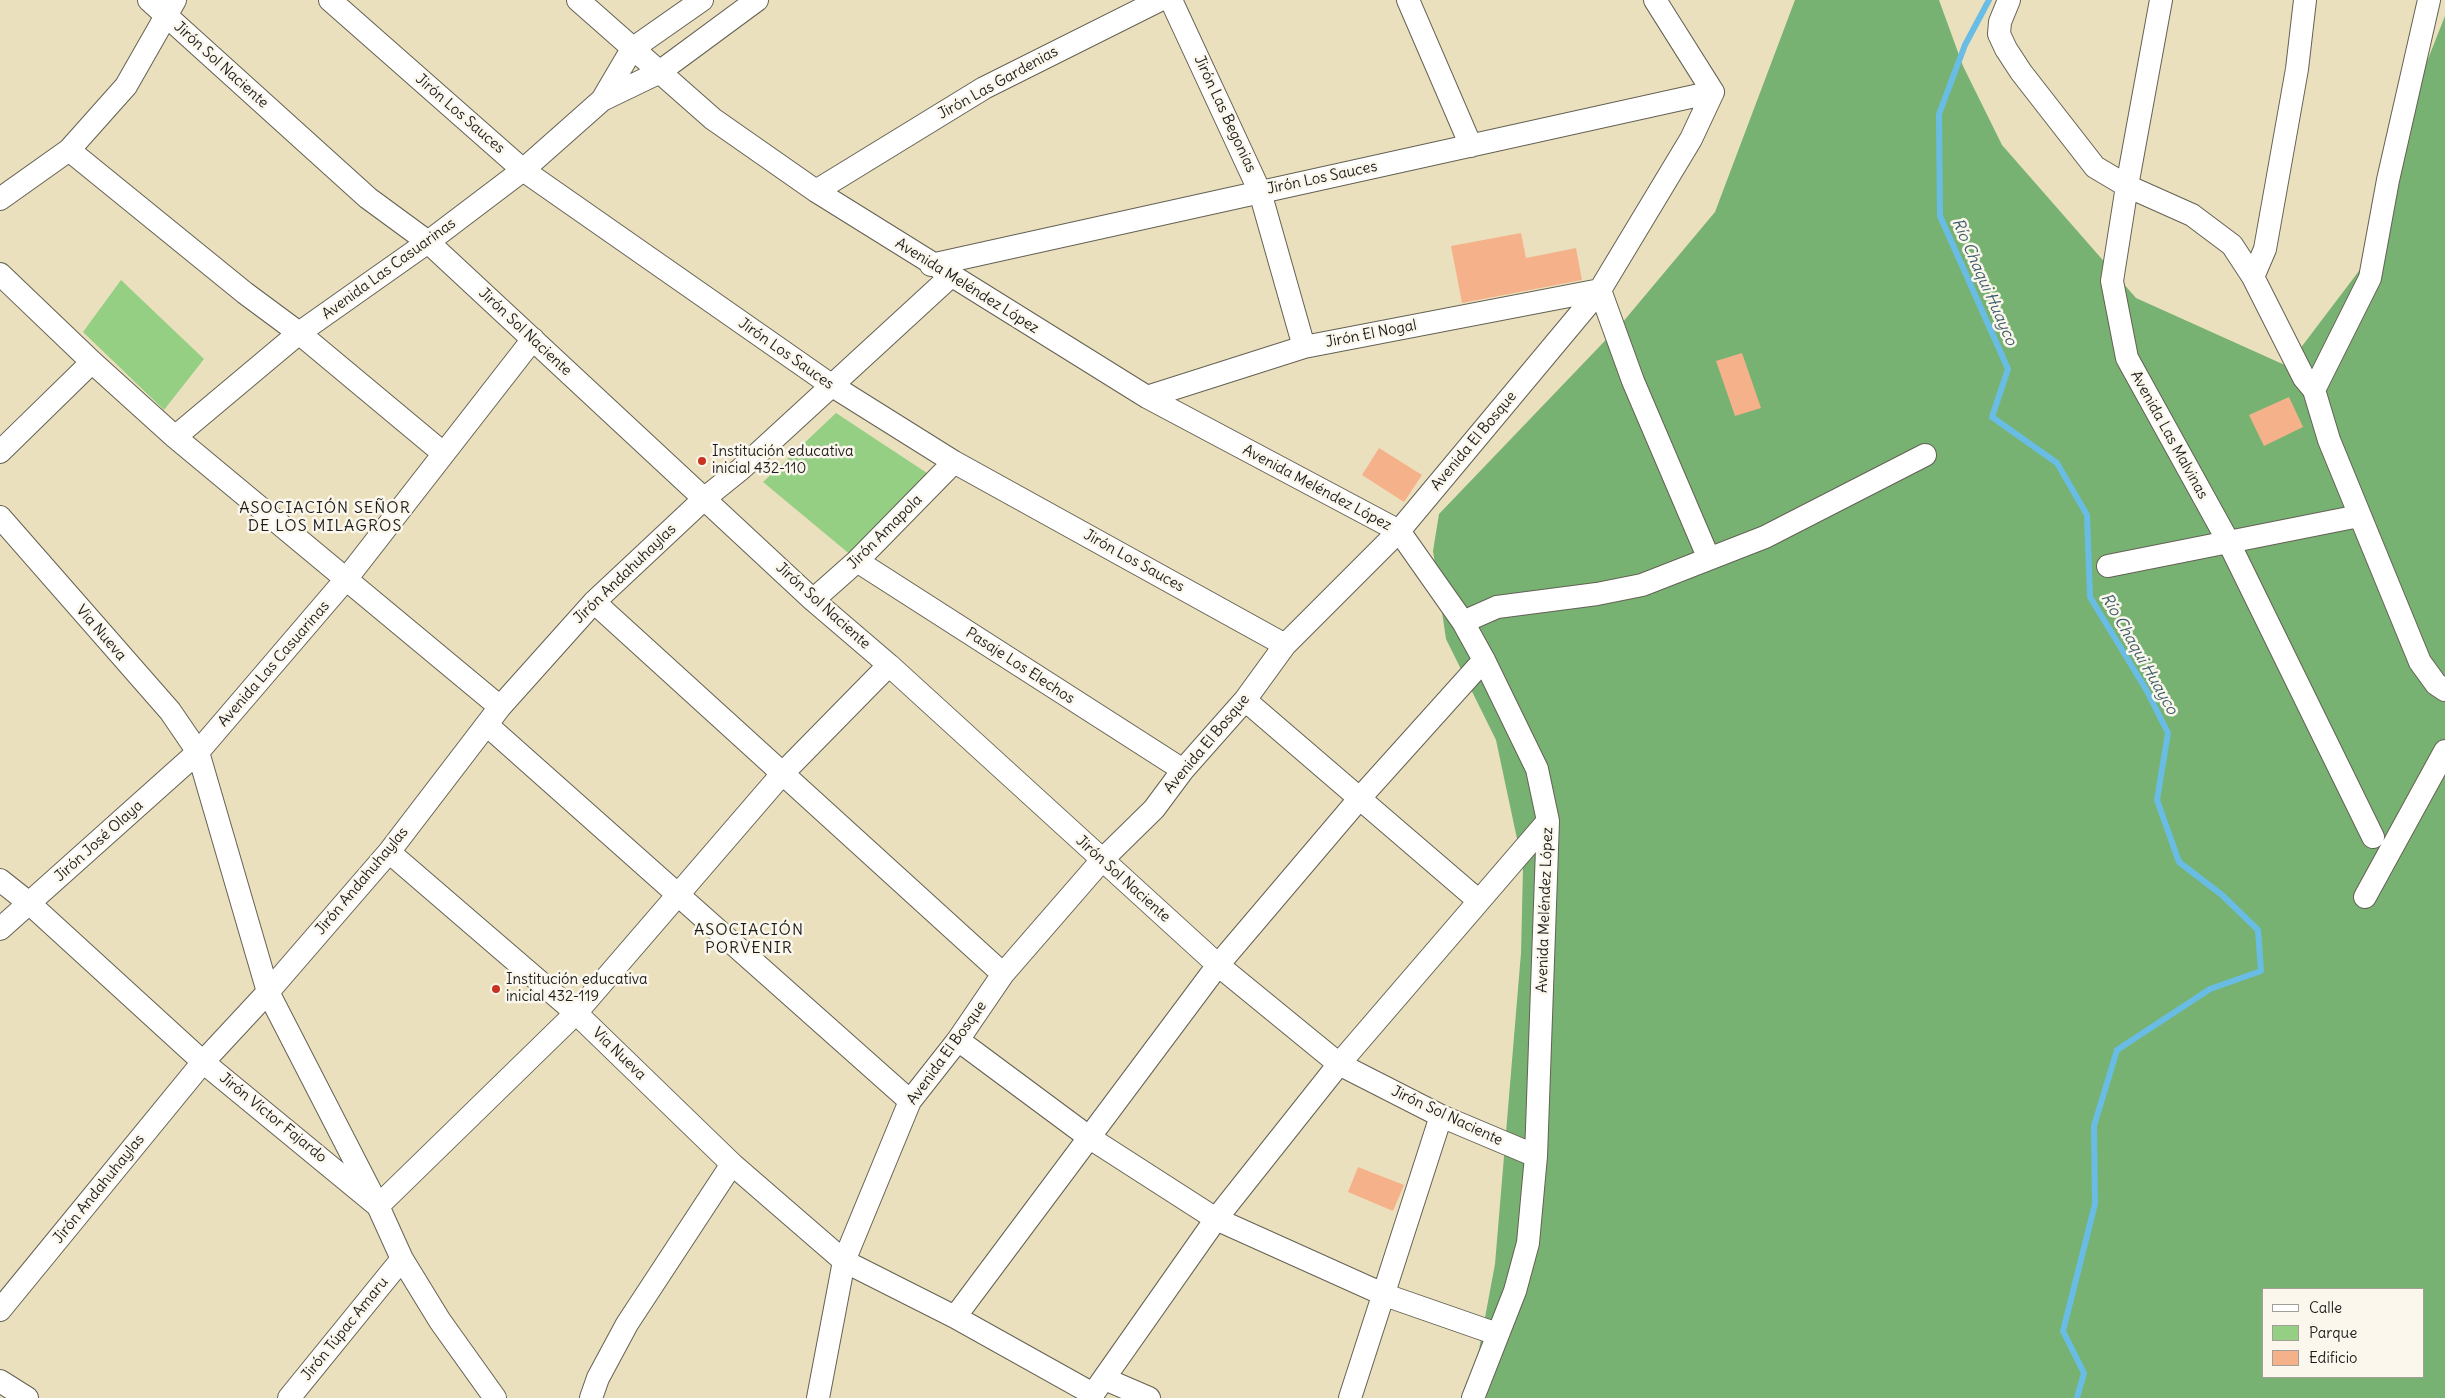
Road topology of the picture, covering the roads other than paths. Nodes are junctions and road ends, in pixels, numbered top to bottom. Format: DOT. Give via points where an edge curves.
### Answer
graph roads {
  1 [pos="149,0"];
  2 [pos="330,0"];
  3 [pos="578,0"];
  4 [pos="702,0"];
  5 [pos="757,0"];
  6 [pos="1160,0"];
  7 [pos="1171,0"];
  8 [pos="1408,0"];
  9 [pos="1655,0"];
  10 [pos="2009,0"];
  11 [pos="2161,0"];
  12 [pos="2305,0"];
  13 [pos="2429,0"];
  14 [pos="170,8"];
  15 [pos="632,49"];
  16 [pos="658,73"];
  17 [pos="1713,92"];
  18 [pos="602,100"];
  19 [pos="1471,146"];
  20 [pos="69,150"];
  21 [pos="524,170"];
  22 [pos="2127,186"];
  23 [pos="816,191"];
  24 [pos="1260,192"];
  25 [pos="0,199"];
  26 [pos="428,242"];
  27 [pos="931,265"];
  28 [pos="0,274"];
  29 [pos="951,276"];
  30 [pos="2253,277"];
  31 [pos="1600,290"];
  32 [pos="300,333"];
  33 [pos="533,338"];
  34 [pos="1304,347"];
  35 [pos="92,362"];
  36 [pos="831,385"];
  37 [pos="2314,390"];
  38 [pos="1148,397"];
  39 [pos="174,436"];
  40 [pos="0,452"];
  41 [pos="443,453"];
  42 [pos="1925,455"];
  43 [pos="954,462"];
  44 [pos="704,498"];
  45 [pos="2359,516"];
  46 [pos="0,517"];
  47 [pos="1399,531"];
  48 [pos="2228,541"];
  49 [pos="1709,560"];
  50 [pos="857,561"];
  51 [pos="2108,566"];
  52 [pos="347,578"];
  53 [pos="813,600"];
  54 [pos="594,602"];
  55 [pos="1463,622"];
  56 [pos="1285,645"];
  57 [pos="1484,660"];
  58 [pos="890,665"];
  59 [pos="2445,690"];
  60 [pos="1244,700"];
  61 [pos="493,716"];
  62 [pos="2445,751"];
  63 [pos="198,752"];
  64 [pos="1183,770"];
  65 [pos="782,774"];
  66 [pos="1359,799"];
  67 [pos="1548,821"];
  68 [pos="2373,837"];
  69 [pos="389,852"];
  70 [pos="1102,860"];
  71 [pos="0,880"];
  72 [pos="677,894"];
  73 [pos="2365,897"];
  74 [pos="1479,901"];
  75 [pos="29,903"];
  76 [pos="0,929"];
  77 [pos="1218,965"];
  78 [pos="1003,974"];
  79 [pos="268,992"];
  80 [pos="576,1013"];
  81 [pos="958,1040"];
  82 [pos="203,1062"];
  83 [pos="1339,1064"];
  84 [pos="910,1101"];
  85 [pos="1441,1116"];
  86 [pos="1090,1138"];
  87 [pos="1536,1156"];
  88 [pos="732,1164"];
  89 [pos="378,1206"];
  90 [pos="1216,1219"];
  91 [pos="402,1259"];
  92 [pos="844,1261"];
  93 [pos="1385,1295"];
  94 [pos="0,1310"];
  95 [pos="955,1317"];
  96 [pos="1497,1334"];
  97 [pos="0,1381"];
  98 [pos="1097,1390"];
  99 [pos="27,1398"];
  100 [pos="289,1398"];
  101 [pos="495,1398"];
  102 [pos="591,1398"];
  103 [pos="818,1398"];
  104 [pos="1149,1398"];
  105 [pos="1350,1398"];
  106 [pos="1473,1398"];
  1 -- 14 [label="street, Jirón Sol Naciente"];
  2 -- 21 [label="street, Jirón Los Sauces"];
  3 -- 15 [label="street, Avenida Meléndez López"];
  4 -- 15 [label="street, Avenida Las Casuarinas"];
  5 -- 16 [label="street, Avenida Las Casuarinas"];
  6 -- 23 [label="street, Jirón Las Gardenias" via="984,88"];
  7 -- 24 [label="street, Jirón Las Begonias"];
  8 -- 19 [label="street"];
  9 -- 17 [label="street"];
  10 -- 22 [label="street" via="1999,34 2020,72 2095,167"];
  11 -- 22 [label="street, Avenida Las Malvinas"];
  12 -- 30 [label="street" via="2297,69 2265,249"];
  13 -- 37 [label="street" via="2388,180 2370,278"];
  14 -- 20 [label="street" via="126,86"];
  14 -- 26 [label="street, Jirón Sol Naciente" via="368,198"];
  15 -- 16 [label="street, Avenida Meléndez López"];
  15 -- 18 [label="street, Avenida Las Casuarinas"];
  16 -- 18 [label="street, Avenida Las Casuarinas"];
  16 -- 23 [label="street, Avenida Meléndez López" via="713,119"];
  17 -- 19 [label="street, Jirón Los Sauces"];
  17 -- 31 [label="street, Avenida El Bosque" via="1691,139"];
  18 -- 21 [label="street, Avenida Las Casuarinas"];
  19 -- 24 [label="street, Jirón Los Sauces"];
  20 -- 25 [label="street"];
  20 -- 32 [label="street" via="245,293"];
  21 -- 26 [label="street, Avenida Las Casuarinas"];
  21 -- 36 [label="street, Jirón Los Sauces"];
  22 -- 30 [label="street" via="2192,215 2232,245"];
  22 -- 48 [label="street, Avenida Las Malvinas" via="2112,281 2127,358"];
  23 -- 27 [label="street, Avenida Meléndez López"];
  24 -- 27 [label="street, Jirón Los Sauces"];
  24 -- 34 [label="street, Jirón Las Begonias"];
  26 -- 32 [label="street, Avenida Las Casuarinas"];
  26 -- 33 [label="street, Jirón Sol Naciente"];
  27 -- 29 [label="street, Avenida Meléndez López"];
  28 -- 35 [label="street"];
  29 -- 36 [label="street"];
  29 -- 38 [label="street, Avenida Meléndez López"];
  30 -- 37 [label="street" via="2304,378"];
  31 -- 34 [label="street, Jirón El Nogal"];
  31 -- 47 [label="street, Avenida El Bosque"];
  31 -- 49 [label="street" via="1633,381"];
  32 -- 39 [label="street, Avenida Las Casuarinas"];
  32 -- 41 [label="street"];
  33 -- 41 [label="street, Avenida Las Casuarinas"];
  33 -- 44 [label="street, Jirón Sol Naciente"];
  34 -- 38 [label="street, Jirón El Nogal"];
  35 -- 39 [label="street"];
  35 -- 40 [label="street"];
  36 -- 43 [label="street, Jirón Los Sauces"];
  36 -- 44 [label="street, Jirón Andahuhaylas" via="742,469"];
  37 -- 45 [label="street" via="2329,440"];
  38 -- 47 [label="street, Avenida Meléndez López"];
  39 -- 52 [label="street"];
  41 -- 52 [label="street, Avenida Las Casuarinas"];
  42 -- 49 [label="street" via="1765,537"];
  43 -- 50 [label="street, Jirón Amapola"];
  43 -- 56 [label="street, Jirón Los Sauces"];
  44 -- 53 [label="street, Jirón Sol Naciente"];
  44 -- 54 [label="street, Jirón Andahuhaylas"];
  45 -- 48 [label="street"];
  45 -- 59 [label="street" via="2420,662 2436,684"];
  46 -- 63 [label="street, Via Nueva" via="170,711"];
  47 -- 55 [label="street, Avenida Meléndez López"];
  47 -- 56 [label="street, Avenida El Bosque"];
  48 -- 51 [label="street"];
  48 -- 68 [label="street, Avenida Las Malvinas"];
  49 -- 55 [label="street" via="1642,585 1497,607"];
  50 -- 53 [label="street, Jirón Amapola"];
  50 -- 64 [label="street, Pasaje Los Elechos"];
  52 -- 61 [label="street"];
  52 -- 63 [label="street, Avenida Las Casuarinas"];
  53 -- 58 [label="street, Jirón Sol Naciente"];
  54 -- 61 [label="street, Jirón Andahuhaylas"];
  54 -- 65 [label="street"];
  55 -- 57 [label="street, Avenida Meléndez López"];
  56 -- 60 [label="street, Avenida El Bosque"];
  57 -- 66 [label="street"];
  57 -- 67 [label="street, Avenida Meléndez López" via="1537,769"];
  58 -- 65 [label="street"];
  58 -- 70 [label="street, Jirón Sol Naciente"];
  60 -- 64 [label="street, Avenida El Bosque"];
  60 -- 66 [label="street"];
  61 -- 69 [label="street, Jirón Andahuhaylas"];
  61 -- 72 [label="street"];
  62 -- 73 [label="street"];
  63 -- 75 [label="street, Jirón José Olaya"];
  63 -- 79 [label="street, Via Nueva"];
  64 -- 70 [label="street, Avenida El Bosque" via="1154,809"];
  65 -- 72 [label="street"];
  65 -- 78 [label="street"];
  66 -- 74 [label="street"];
  66 -- 77 [label="street"];
  67 -- 74 [label="street"];
  67 -- 87 [label="street, Avenida Meléndez López"];
  69 -- 79 [label="street, Jirón Andahuhaylas"];
  69 -- 80 [label="street, Via Nueva"];
  70 -- 77 [label="street, Jirón Sol Naciente"];
  70 -- 78 [label="street, Avenida El Bosque"];
  71 -- 75 [label="street, Jirón Víctor Fajardo"];
  72 -- 80 [label="street"];
  72 -- 84 [label="street"];
  74 -- 83 [label="street"];
  75 -- 76 [label="street, Jirón José Olaya"];
  75 -- 82 [label="street, Jirón Víctor Fajardo"];
  77 -- 83 [label="street, Jirón Sol Naciente"];
  77 -- 86 [label="street"];
  78 -- 81 [label="street, Avenida El Bosque"];
  79 -- 82 [label="street, Jirón Andahuhaylas"];
  79 -- 89 [label="street, Via Nueva"];
  80 -- 88 [label="street, Via Nueva"];
  80 -- 89 [label="street"];
  81 -- 84 [label="street, Avenida El Bosque"];
  81 -- 86 [label="street"];
  82 -- 89 [label="street, Jirón Víctor Fajardo"];
  82 -- 94 [label="street, Jirón Andahuhaylas"];
  83 -- 85 [label="street, Jirón Sol Naciente"];
  83 -- 90 [label="street"];
  84 -- 92 [label="street, Avenida El Bosque"];
  85 -- 87 [label="street, Jirón Sol Naciente"];
  85 -- 93 [label="street"];
  86 -- 90 [label="street"];
  86 -- 95 [label="street"];
  87 -- 96 [label="street, Avenida Meléndez López" via="1528,1243 1515,1290"];
  88 -- 92 [label="street, Via Nueva"];
  88 -- 102 [label="street" via="627,1324"];
  89 -- 91 [label="street, Jirón Víctor Fajardo"];
  90 -- 93 [label="street"];
  90 -- 98 [label="street"];
  91 -- 100 [label="street, Jirón Túpac Amaru"];
  91 -- 101 [label="street, Jirón Víctor Fajardo" via="440,1322"];
  92 -- 95 [label="street, Via Nueva"];
  92 -- 103 [label="street, Avenida El Bosque"];
  93 -- 96 [label="street"];
  93 -- 105 [label="street"];
  95 -- 98 [label="street, Via Nueva"];
  96 -- 106 [label="street, Avenida Meléndez López"];
  97 -- 99 [label="street"];
  98 -- 104 [label="street, Via Nueva"];
}
